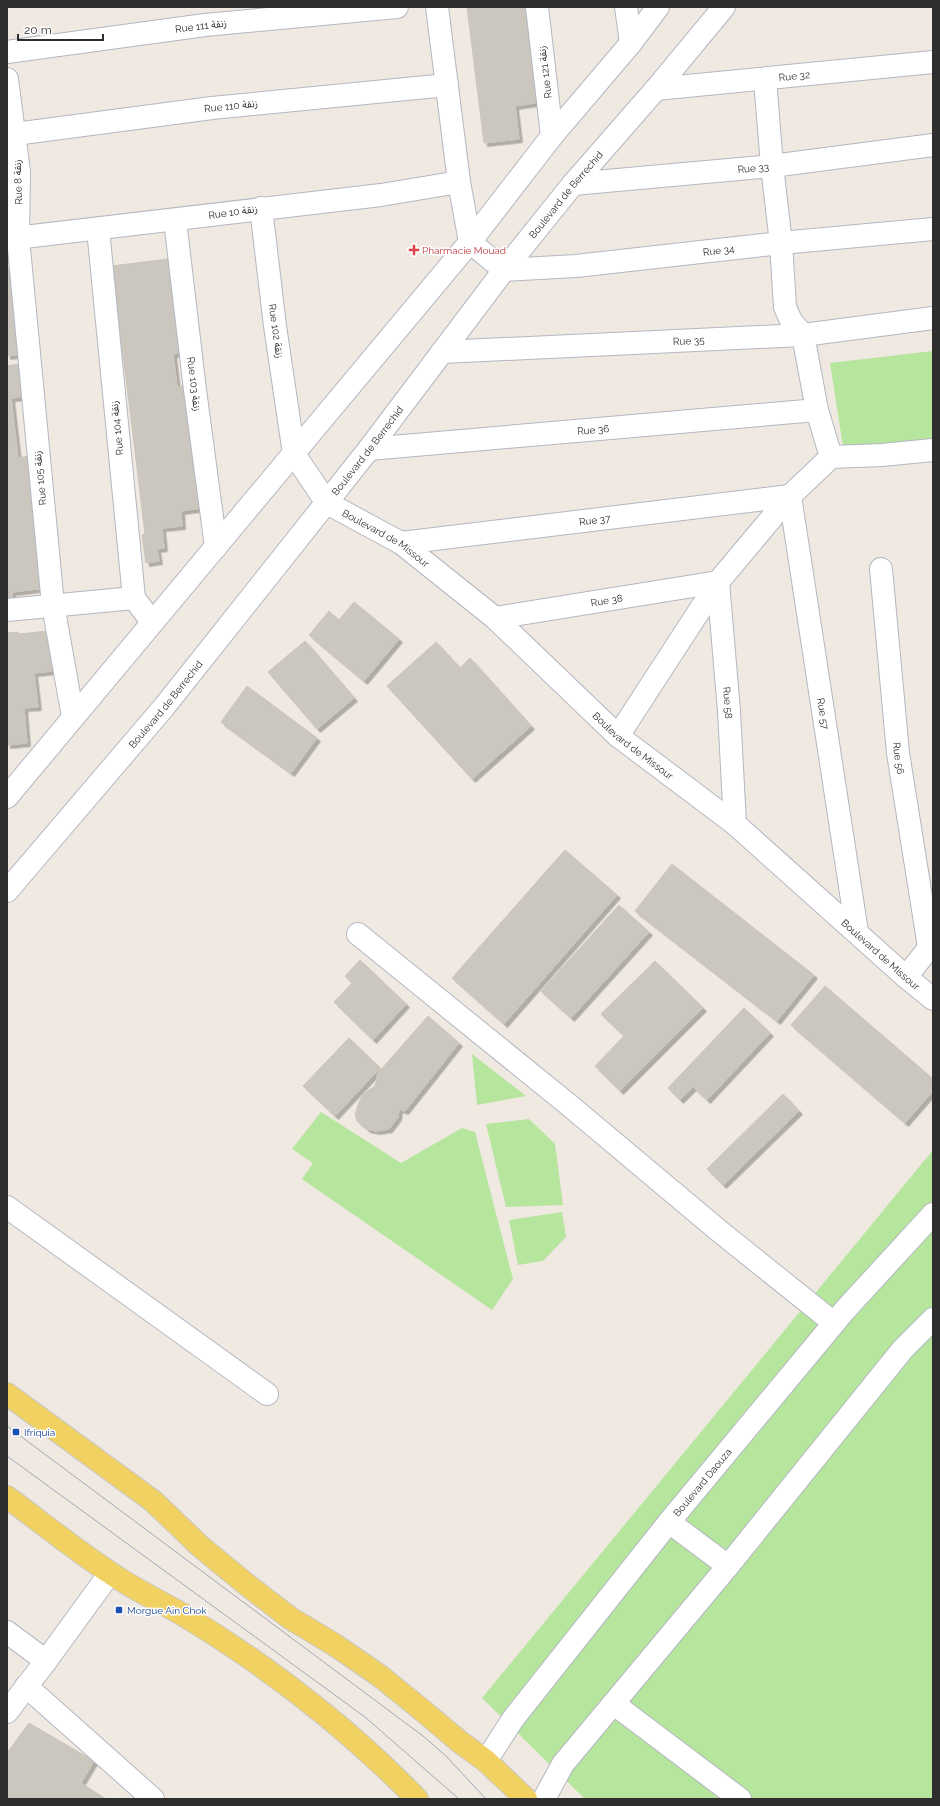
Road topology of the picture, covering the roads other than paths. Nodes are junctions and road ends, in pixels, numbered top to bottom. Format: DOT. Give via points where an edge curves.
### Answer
graph roads {
  1 [pos="397,7"];
  2 [pos="437,7"];
  3 [pos="537,7"];
  4 [pos="626,7"];
  5 [pos="658,7"];
  6 [pos="724,7"];
  7 [pos="630,43"];
  8 [pos="7,52"];
  9 [pos="933,62"];
  10 [pos="7,79"];
  11 [pos="765,79"];
  12 [pos="447,85"];
  13 [pos="656,89"];
  14 [pos="15,134"];
  15 [pos="552,136"];
  16 [pos="933,145"];
  17 [pos="772,166"];
  18 [pos="459,182"];
  19 [pos="573,184"];
  20 [pos="261,208"];
  21 [pos="175,220"];
  22 [pos="98,229"];
  23 [pos="933,229"];
  24 [pos="12,238"];
  25 [pos="470,242"];
  26 [pos="781,243"];
  27 [pos="504,270"];
  28 [pos="933,318"];
  29 [pos="803,335"];
  30 [pos="442,352"];
  31 [pos="817,410"];
  32 [pos="370,449"];
  33 [pos="933,450"];
  34 [pos="294,454"];
  35 [pos="831,457"];
  36 [pos="790,496"];
  37 [pos="327,503"];
  38 [pos="401,543"];
  39 [pos="216,547"];
  40 [pos="881,569"];
  41 [pos="718,582"];
  42 [pos="134,598"];
  43 [pos="54,605"];
  44 [pos="7,610"];
  45 [pos="495,618"];
  46 [pos="152,622"];
  47 [pos="73,717"];
  48 [pos="618,736"];
  49 [pos="7,797"];
  50 [pos="735,824"];
  51 [pos="7,891"];
  52 [pos="857,932"];
  53 [pos="358,934"];
  54 [pos="931,945"];
  55 [pos="906,977"];
  56 [pos="933,999"];
  57 [pos="7,1207"];
  58 [pos="933,1214"];
  59 [pos="933,1319"];
  60 [pos="834,1323"];
  61 [pos="7,1394"];
  62 [pos="267,1394"];
  63 [pos="7,1497"];
  64 [pos="669,1522"];
  65 [pos="728,1566"];
  66 [pos="110,1573"];
  67 [pos="7,1632"];
  68 [pos="46,1661"];
  69 [pos="26,1686"];
  70 [pos="614,1704"];
  71 [pos="7,1712"];
  72 [pos="486,1761"];
  73 [pos="153,1799"];
  74 [pos="417,1799"];
  75 [pos="526,1799"];
  76 [pos="544,1799"];
  77 [pos="740,1799"];
  1 -- 8 [label="street, Rue 111 زنقة" via="205,25"];
  2 -- 12 [label="street"];
  3 -- 15 [label="street, Rue 121 زنقة"];
  4 -- 7 [label="street"];
  5 -- 7 [label="street"];
  6 -- 13 [label="street, Boulevard de Berrechid"];
  7 -- 15 [label="street"];
  9 -- 11 [label="street, Rue 32"];
  10 -- 14 [label="street, Rue 8 زنقة"];
  11 -- 13 [label="street, Rue 32"];
  11 -- 17 [label="street"];
  12 -- 14 [label="street, Rue 110 زنقة" via="212,108"];
  12 -- 18 [label="street"];
  13 -- 19 [label="street, Boulevard de Berrechid"];
  14 -- 24 [label="street, Rue 8 زنقة" via="19,172"];
  15 -- 25 [label="street"];
  16 -- 17 [label="street, Rue 33"];
  17 -- 19 [label="street, Rue 33"];
  17 -- 26 [label="street"];
  18 -- 20 [label="street, Rue 10 زنقة" via="381,195"];
  18 -- 25 [label="street"];
  19 -- 27 [label="street, Boulevard de Berrechid"];
  20 -- 21 [label="street, Rue 10 زنقة"];
  20 -- 34 [label="street, Rue 102 زنقة"];
  21 -- 22 [label="street, Rue 10 زنقة"];
  21 -- 39 [label="street, Rue 103 زنقة" via="194,390"];
  22 -- 24 [label="street, Rue 10 زنقة"];
  22 -- 42 [label="street, Rue 104 زنقة"];
  23 -- 26 [label="street, Rue 34"];
  24 -- 43 [label="street, Rue 105 زنقة"];
  25 -- 27 [label="street"];
  25 -- 34 [label="street"];
  26 -- 27 [label="street, Rue 34" via="630,260"];
  26 -- 29 [label="street" via="785,307 791,321"];
  27 -- 30 [label="street, Boulevard de Berrechid"];
  28 -- 29 [label="street, Rue 35"];
  29 -- 30 [label="street, Rue 35"];
  29 -- 31 [label="street"];
  30 -- 32 [label="street, Boulevard de Berrechid"];
  31 -- 32 [label="street, Rue 36"];
  31 -- 35 [label="street"];
  32 -- 37 [label="street, Boulevard de Berrechid"];
  33 -- 35 [label="street"];
  34 -- 37 [label="street"];
  34 -- 39 [label="street"];
  35 -- 36 [label="street"];
  36 -- 38 [label="street, Rue 37"];
  36 -- 41 [label="street"];
  36 -- 52 [label="street, Rue 57"];
  37 -- 38 [label="street, Boulevard de Missour"];
  37 -- 51 [label="street, Boulevard de Berrechid" via="164,707"];
  38 -- 45 [label="street, Boulevard de Missour"];
  39 -- 46 [label="street"];
  40 -- 54 [label="street, Rue 56" via="898,753"];
  41 -- 45 [label="street, Rue 38"];
  41 -- 48 [label="street"];
  41 -- 50 [label="street, Rue 58"];
  42 -- 43 [label="street"];
  42 -- 46 [label="street"];
  43 -- 44 [label="street"];
  43 -- 47 [label="street, Rue 105 زنقة"];
  45 -- 48 [label="street, Boulevard de Missour"];
  46 -- 47 [label="street"];
  47 -- 49 [label="street"];
  48 -- 50 [label="street, Boulevard de Missour"];
  50 -- 52 [label="street, Boulevard de Missour"];
  52 -- 55 [label="street, Boulevard de Missour"];
  53 -- 60 [label="street"];
  54 -- 55 [label="street"];
  55 -- 56 [label="street, Boulevard de Missour"];
  57 -- 62 [label="street"];
  58 -- 60 [label="street, Boulevard Daouza"];
  59 -- 65 [label="street" via="903,1349"];
  60 -- 64 [label="street, Boulevard Daouza"];
  61 -- 72 [label="main road" via="153,1501 201,1547 290,1618 380,1676"];
  63 -- 66 [label="main road"];
  64 -- 65 [label="street"];
  64 -- 72 [label="street, Boulevard Daouza" via="513,1719"];
  65 -- 70 [label="street"];
  66 -- 68 [label="street"];
  66 -- 74 [label="main road" via="186,1616 250,1658 336,1725"];
  67 -- 68 [label="street"];
  68 -- 69 [label="street"];
  69 -- 71 [label="street"];
  69 -- 73 [label="street"];
  70 -- 76 [label="street" via="563,1764"];
  70 -- 77 [label="street"];
  72 -- 75 [label="main road"];
}
